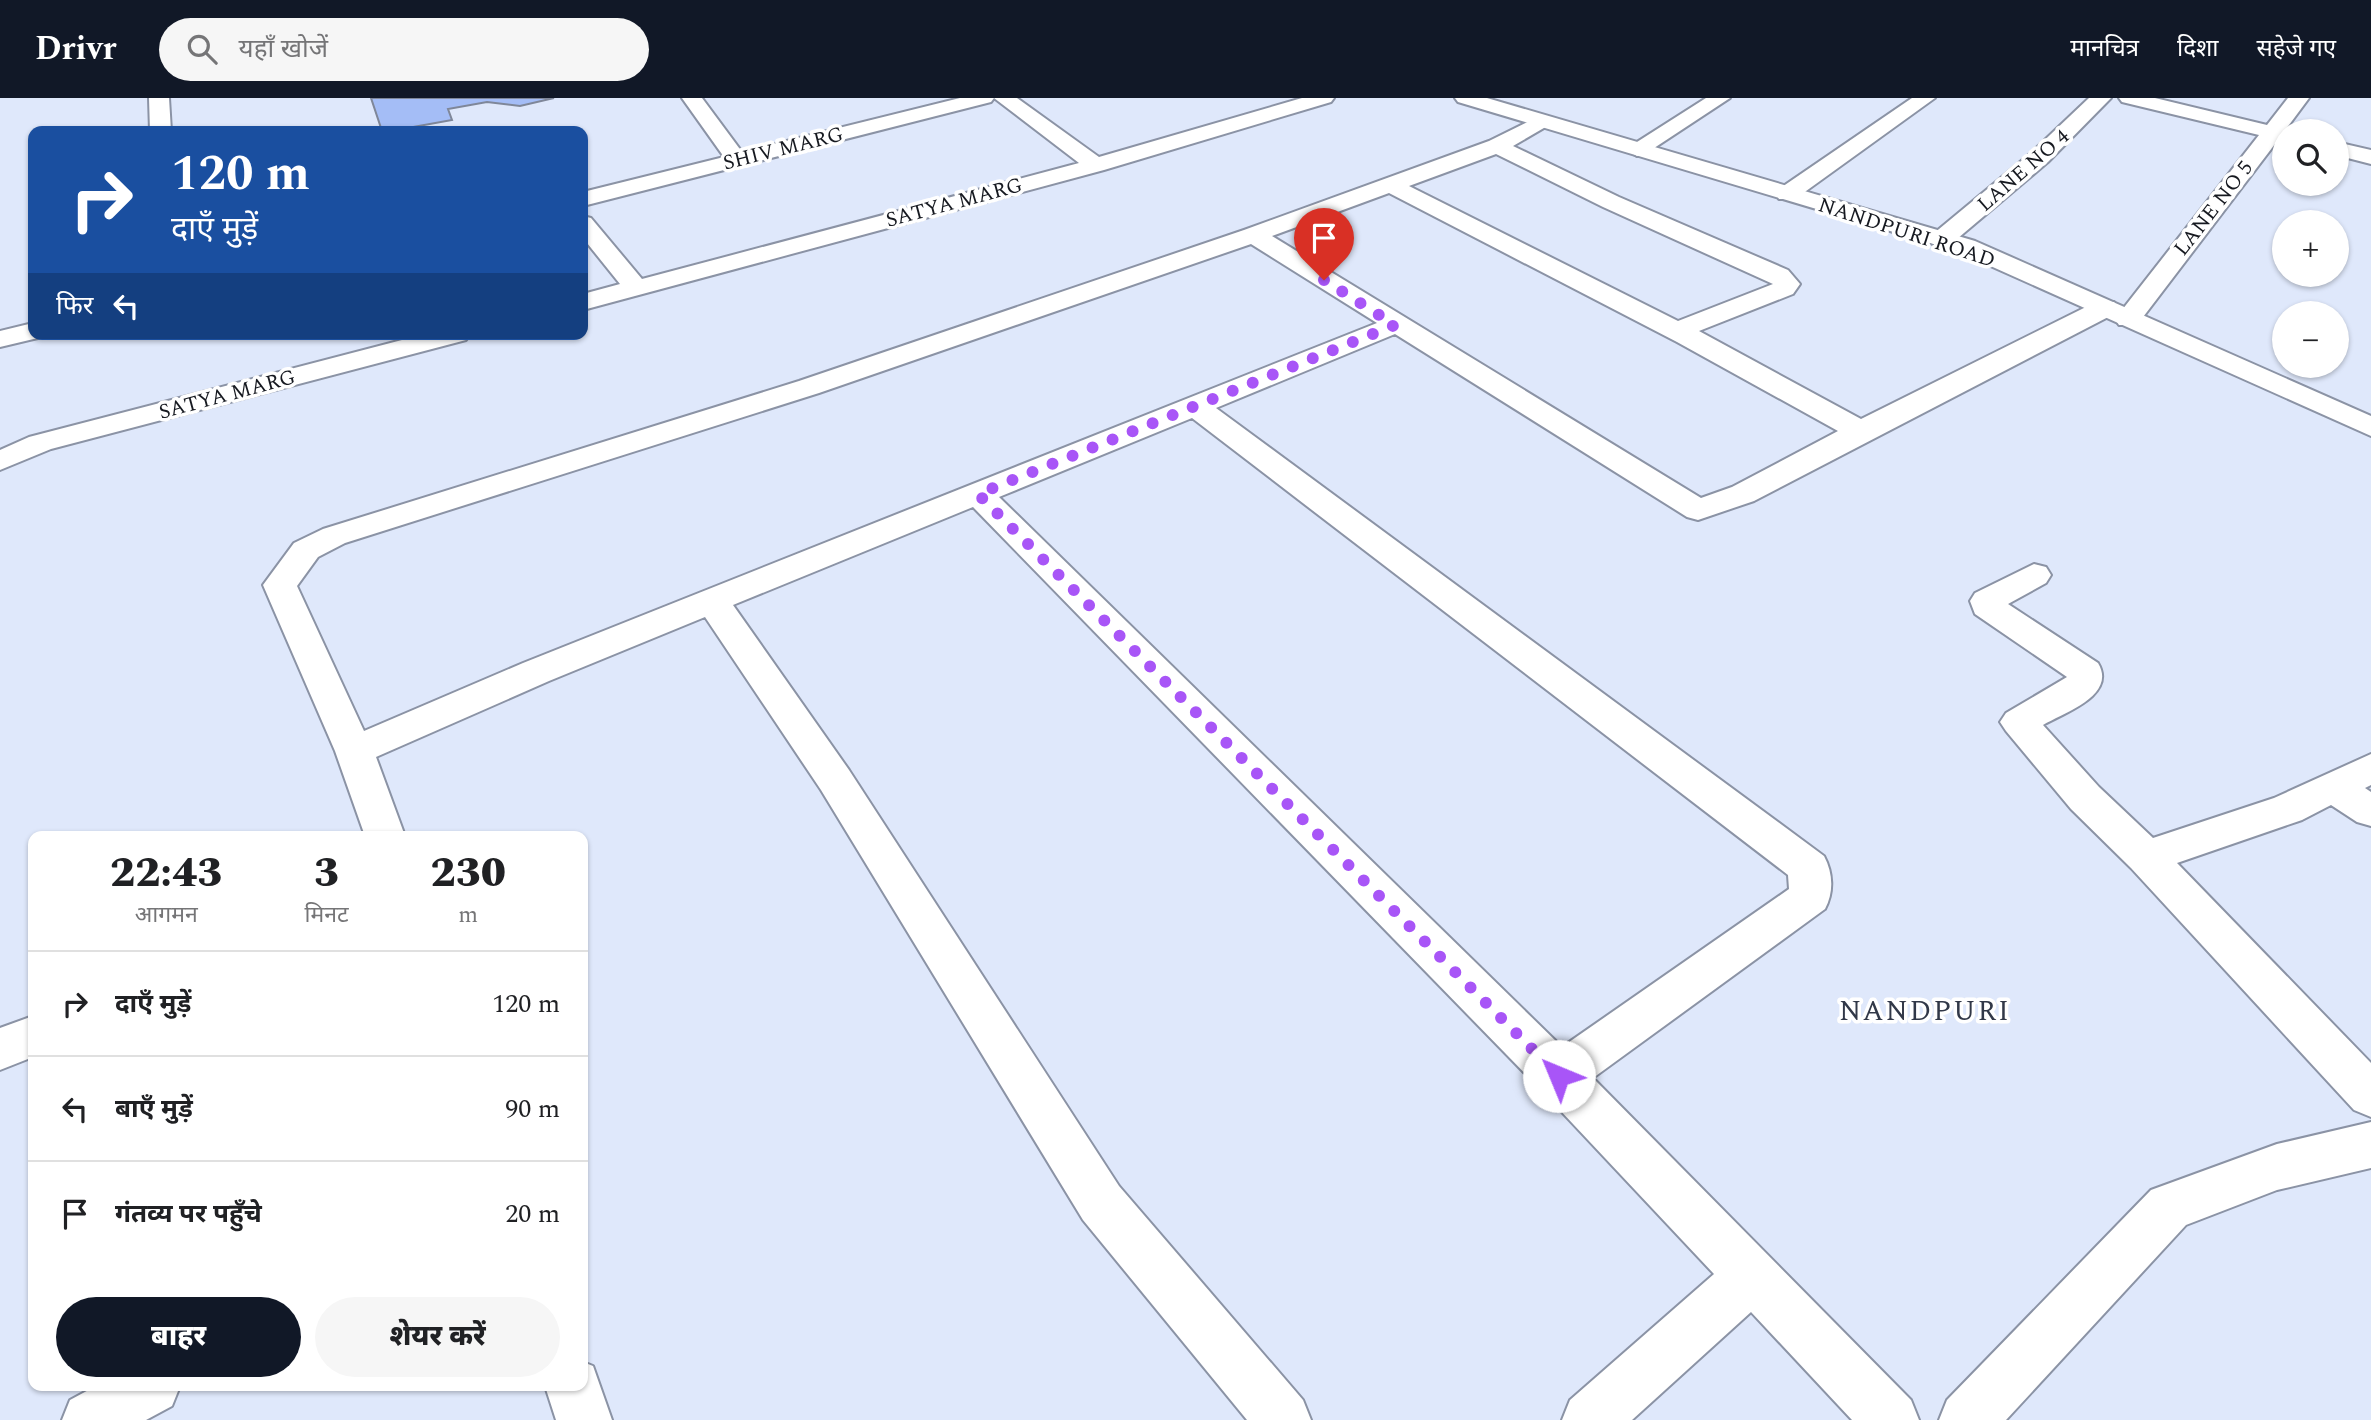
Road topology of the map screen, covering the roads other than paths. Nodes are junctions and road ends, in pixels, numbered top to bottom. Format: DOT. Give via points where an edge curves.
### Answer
graph roads {
  1 [pos="159,98"];
  2 [pos="692,98"];
  3 [pos="984,98"];
  4 [pos="1004,98"];
  5 [pos="1324,98"];
  6 [pos="1465,98"];
  7 [pos="1720,98"];
  8 [pos="1924,98"];
  9 [pos="2101,98"];
  10 [pos="2129,98"];
  11 [pos="2299,98"];
  12 [pos="1526,109"];
  13 [pos="2287,119"];
  14 [pos="161,126"];
  15 [pos="2272,133"];
  16 [pos="2272,141"];
  17 [pos="1497,146"];
  18 [pos="1637,149"];
  19 [pos="2349,151"];
  20 [pos="2371,157"];
  21 [pos="737,160"];
  22 [pos="1096,165"];
  23 [pos="1392,186"];
  24 [pos="1787,194"];
  25 [pos="588,198"];
  26 [pos="588,229"];
  27 [pos="1253,235"];
  28 [pos="1942,239"];
  29 [pos="636,288"];
  30 [pos="588,301"];
  31 [pos="2117,314"];
  32 [pos="1395,325"];
  33 [pos="1676,331"];
  34 [pos="28,332"];
  35 [pos="0,339"];
  36 [pos="404,341"];
  37 [pos="1195,406"];
  38 [pos="2370,425"];
  39 [pos="1860,431"];
  40 [pos="0,461"];
  41 [pos="978,494"];
  42 [pos="2034,575"];
  43 [pos="713,602"];
  44 [pos="354,751"];
  45 [pos="2371,768"];
  46 [pos="2332,788"];
  47 [pos="2371,811"];
  48 [pos="383,831"];
  49 [pos="2146,857"];
  50 [pos="28,1038"];
  51 [pos="0,1049"];
  52 [pos="1559,1076"];
  53 [pos="2371,1096"];
  54 [pos="2371,1145"];
  55 [pos="1754,1275"];
  56 [pos="143,1391"];
  57 [pos="575,1391"];
  58 [pos="90,1420"];
  59 [pos="584,1420"];
  60 [pos="1283,1420"];
  61 [pos="1590,1420"];
  62 [pos="1891,1420"];
  63 [pos="1967,1420"];
  1 -- 14 [label="street"];
  2 -- 21 [label="street"];
  3 -- 21 [label="street, SHIV MARG"];
  4 -- 22 [label="street"];
  5 -- 22 [label="street, SATYA MARG"];
  6 -- 12 [label="street, NANDPURI ROAD"];
  7 -- 18 [label="street"];
  8 -- 24 [label="street"];
  9 -- 28 [label="street, LANE NO 4" via="2040,157"];
  10 -- 15 [label="street"];
  11 -- 13 [label="street, LANE NO 5"];
  12 -- 17 [label="street"];
  12 -- 18 [label="street, NANDPURI ROAD"];
  16 -- 31 [label="street, LANE NO 5"];
  17 -- 23 [label="street"];
  17 -- 33 [label="street" via="1611,202 1779,275 1787,284"];
  18 -- 24 [label="street, NANDPURI ROAD"];
  19 -- 20 [label="street"];
  21 -- 25 [label="street, SHIV MARG"];
  22 -- 29 [label="street, SATYA MARG"];
  23 -- 27 [label="street"];
  23 -- 33 [label="street"];
  24 -- 28 [label="street, NANDPURI ROAD"];
  26 -- 29 [label="street"];
  27 -- 32 [label="street"];
  27 -- 44 [label="street" via="809,387 334,536 306,550 280,585"];
  28 -- 31 [label="street, NANDPURI ROAD"];
  29 -- 30 [label="street, SATYA MARG"];
  31 -- 38 [label="street, NANDPURI ROAD"];
  31 -- 39 [label="street"];
  32 -- 37 [label="street"];
  32 -- 39 [label="street" via="1698,510 1743,494"];
  33 -- 39 [label="street"];
  34 -- 35 [label="street"];
  36 -- 40 [label="street, SATYA MARG" via="40,443"];
  37 -- 41 [label="street"];
  37 -- 52 [label="street" via="1809,868 1810,897"];
  41 -- 43 [label="street"];
  41 -- 52 [label="street"];
  42 -- 49 [label="street" via="1987,601 1987,606 2085,672 2084,685 2019,722 2085,798"];
  43 -- 44 [label="street"];
  43 -- 60 [label="street" via="835,780 1101,1203"];
  44 -- 48 [label="street"];
  45 -- 46 [label="street"];
  46 -- 47 [label="street"];
  46 -- 49 [label="street" via="2288,809"];
  49 -- 53 [label="street"];
  50 -- 51 [label="street"];
  52 -- 55 [label="street"];
  54 -- 63 [label="street" via="2277,1167 2169,1207"];
  55 -- 61 [label="street"];
  55 -- 62 [label="street"];
  56 -- 58 [label="street"];
  57 -- 59 [label="street"];
}
